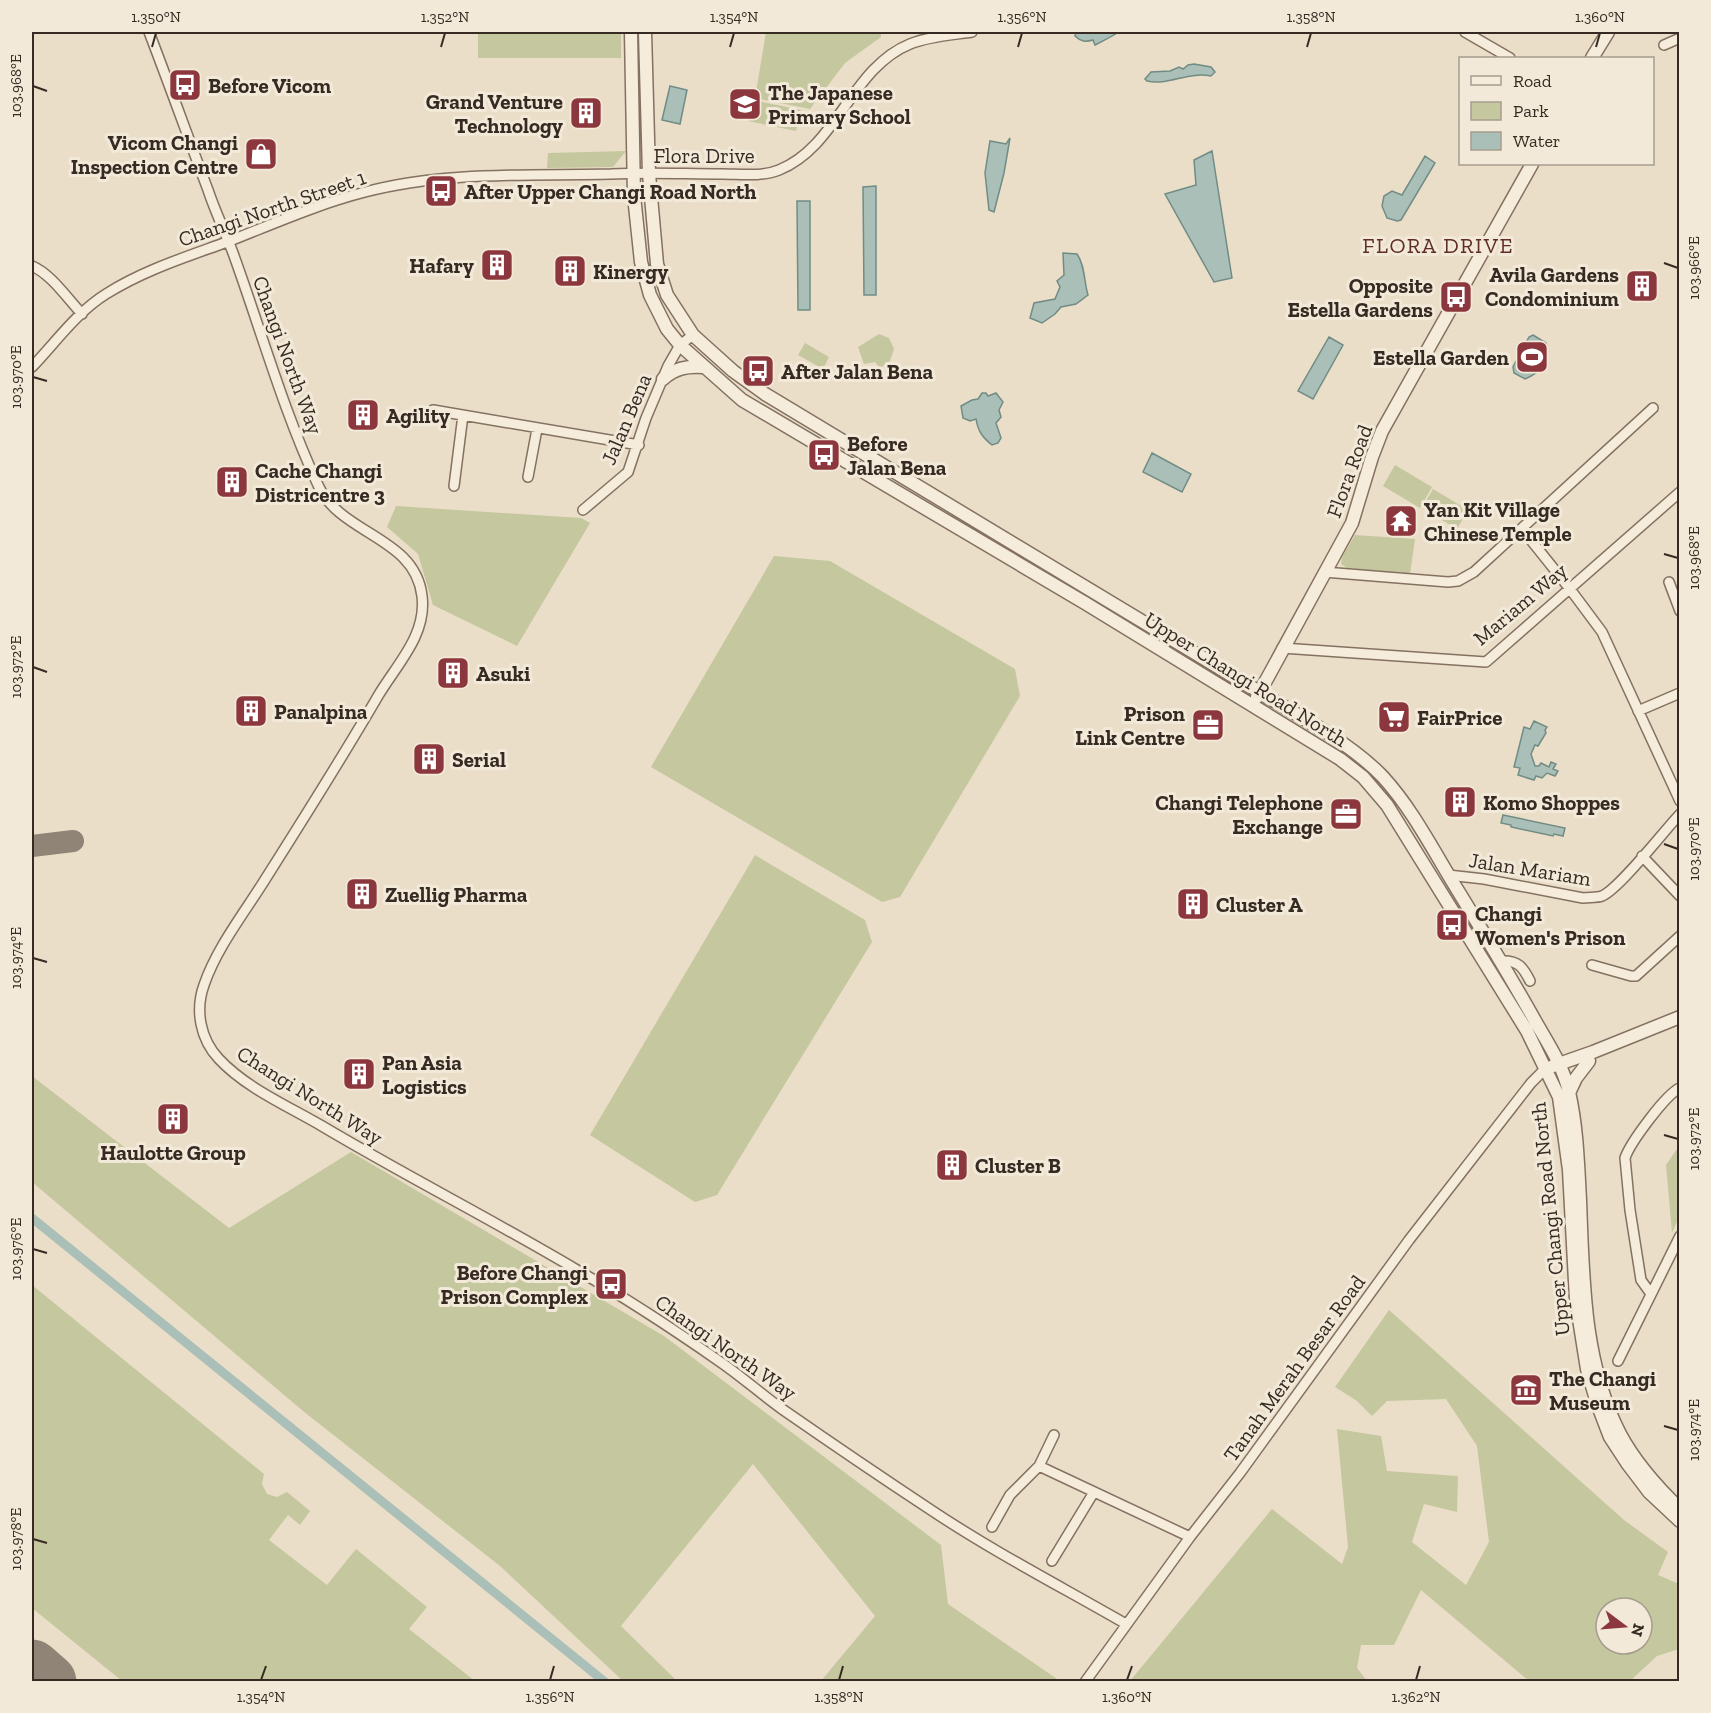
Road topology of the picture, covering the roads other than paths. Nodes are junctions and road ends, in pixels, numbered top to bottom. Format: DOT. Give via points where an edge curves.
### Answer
graph roads {
  1 [pos="149,32"];
  2 [pos="631,32"];
  3 [pos="645,32"];
  4 [pos="972,32"];
  5 [pos="1465,32"];
  6 [pos="1608,32"];
  7 [pos="1680,38"];
  8 [pos="1664,45"];
  9 [pos="1508,57"];
  10 [pos="1593,57"];
  11 [pos="1531,165"];
  12 [pos="633,173"];
  13 [pos="649,174"];
  14 [pos="228,241"];
  15 [pos="32,266"];
  16 [pos="81,314"];
  17 [pos="693,335"];
  18 [pos="680,345"];
  19 [pos="32,367"];
  20 [pos="703,367"];
  21 [pos="663,379"];
  22 [pos="1653,408"];
  23 [pos="433,410"];
  24 [pos="463,415"];
  25 [pos="537,429"];
  26 [pos="639,445"];
  27 [pos="528,477"];
  28 [pos="454,486"];
  29 [pos="1680,492"];
  30 [pos="583,510"];
  31 [pos="974,518"];
  32 [pos="1522,529"];
  33 [pos="973,538"];
  34 [pos="1324,572"];
  35 [pos="1669,582"];
  36 [pos="1570,589"];
  37 [pos="1680,611"];
  38 [pos="1282,648"];
  39 [pos="1260,691"];
  40 [pos="1680,693"];
  41 [pos="1252,706"];
  42 [pos="1638,711"];
  43 [pos="1680,801"];
  44 [pos="1680,814"];
  45 [pos="1642,856"];
  46 [pos="1448,875"];
  47 [pos="1680,896"];
  48 [pos="1680,936"];
  49 [pos="1501,961"];
  50 [pos="1592,965"];
  51 [pos="1530,981"];
  52 [pos="1680,1017"];
  53 [pos="1680,1025"];
  54 [pos="1547,1041"];
  55 [pos="1576,1058"];
  56 [pos="1589,1061"];
  57 [pos="1561,1068"];
  58 [pos="1548,1072"];
  59 [pos="1680,1088"];
  60 [pos="1569,1094"];
  61 [pos="1680,1236"];
  62 [pos="1651,1294"];
  63 [pos="1618,1361"];
  64 [pos="1054,1435"];
  65 [pos="1039,1466"];
  66 [pos="1094,1492"];
  67 [pos="1680,1509"];
  68 [pos="1680,1521"];
  69 [pos="992,1527"];
  70 [pos="1190,1537"];
  71 [pos="1052,1561"];
  72 [pos="1126,1624"];
  73 [pos="1085,1682"];
  1 -- 14 [label="street, Changi North Way"];
  2 -- 12 [label="street, Upper Changi Road North"];
  3 -- 13 [label="street, Upper Changi Road North"];
  4 -- 13 [label="street, Flora Drive" via="910,44 893,54 874,69 813,147 778,171"];
  5 -- 9 [label="street"];
  6 -- 10 [label="street"];
  7 -- 8 [label="street"];
  11 -- 34 [label="street, Flora Road" via="1382,431 1352,524"];
  12 -- 13 [label="street, Flora Drive"];
  12 -- 14 [label="street, Changi North Street 1" via="452,177 366,191"];
  12 -- 18 [label="street, Upper Changi Road North" via="641,262 649,291"];
  13 -- 17 [label="street, Upper Changi Road North" via="657,264 667,295"];
  14 -- 16 [label="street, Changi North Street 1" via="152,269 105,295"];
  14 -- 72 [label="street, Changi North Way" via="293,430 325,499 339,513 402,554 417,576 423,602 415,640 222,946 203,987 201,1025 217,1058 248,1083 662,1321 930,1510"];
  15 -- 16 [label="street"];
  16 -- 19 [label="street, Changi North Street 1"];
  17 -- 18 [label="street, Jalan Bena"];
  17 -- 31 [label="street, Upper Changi Road North" via="765,394"];
  18 -- 20 [label="street, Upper Changi Road North"];
  18 -- 21 [label="street, Jalan Bena"];
  20 -- 21 [label="street" via="685,367"];
  20 -- 33 [label="street, Upper Changi Road North" via="742,400"];
  21 -- 26 [label="street, Jalan Bena"];
  22 -- 32 [label="street"];
  23 -- 24 [label="street"];
  24 -- 25 [label="street"];
  24 -- 28 [label="street"];
  25 -- 26 [label="street"];
  25 -- 27 [label="street"];
  26 -- 30 [label="street, Jalan Bena" via="624,477"];
  29 -- 36 [label="street, Mariam Way"];
  31 -- 33 [label="street"];
  31 -- 39 [label="street, Upper Changi Road North"];
  32 -- 34 [label="street" via="1474,572 1458,581"];
  32 -- 36 [label="street"];
  33 -- 41 [label="street, Upper Changi Road North"];
  34 -- 38 [label="street"];
  35 -- 37 [label="street"];
  36 -- 38 [label="street, Mariam Way" via="1486,662"];
  36 -- 42 [label="street" via="1602,633"];
  38 -- 39 [label="street"];
  39 -- 41 [label="street"];
  39 -- 46 [label="street, Upper Changi Road North" via="1369,763 1396,792"];
  40 -- 42 [label="street"];
  41 -- 58 [label="street, Upper Changi Road North" via="1340,759 1384,801 1527,1031"];
  42 -- 43 [label="street"];
  44 -- 45 [label="street, Jalan Mariam"];
  45 -- 46 [label="street, Jalan Mariam" via="1599,897 1583,898"];
  45 -- 47 [label="street"];
  46 -- 49 [label="street, Upper Changi Road North"];
  48 -- 50 [label="street" via="1636,976"];
  49 -- 51 [label="street" via="1516,962"];
  49 -- 54 [label="street, Upper Changi Road North"];
  52 -- 55 [label="street"];
  53 -- 56 [label="street"];
  54 -- 55 [label="street"];
  54 -- 57 [label="street, Upper Changi Road North"];
  55 -- 57 [label="street"];
  56 -- 57 [label="street"];
  56 -- 60 [label="street"];
  57 -- 58 [label="street"];
  57 -- 60 [label="street, Upper Changi Road North"];
  58 -- 68 [label="street, Upper Changi Road North" via="1563,1114 1576,1300 1594,1392 1610,1437 1627,1463 1649,1492"];
  58 -- 70 [label="street, Tanah Merah Besar Road" via="1536,1078 1409,1240"];
  59 -- 62 [label="street" via="1667,1098 1625,1158 1641,1280"];
  60 -- 67 [label="street, Upper Changi Road North" via="1578,1167 1584,1298 1596,1364 1620,1434 1641,1466"];
  61 -- 62 [label="street"];
  62 -- 63 [label="street"];
  64 -- 65 [label="street"];
  65 -- 66 [label="street"];
  65 -- 69 [label="street" via="1010,1495"];
  66 -- 70 [label="street"];
  66 -- 71 [label="street"];
  70 -- 72 [label="street, Tanah Merah Besar Road"];
  72 -- 73 [label="street, Tanah Merah Besar Road"];
}
